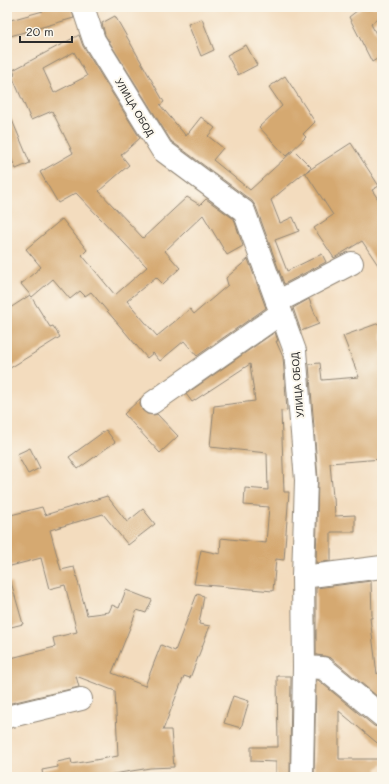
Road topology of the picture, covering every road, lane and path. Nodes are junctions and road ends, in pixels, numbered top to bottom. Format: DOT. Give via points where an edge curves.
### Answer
graph roads {
  1 [pos="83,7"];
  2 [pos="352,263"];
  3 [pos="279,308"];
  4 [pos="152,403"];
  5 [pos="382,568"];
  6 [pos="303,577"];
  7 [pos="304,667"];
  8 [pos="81,699"];
  9 [pos="382,716"];
  10 [pos="7,717"];
  11 [pos="302,777"];
  1 -- 3 [label="street, УЛИЦА ОБОД" via="94,40 162,150 244,211"];
  2 -- 3 [label="street"];
  3 -- 4 [label="street"];
  3 -- 6 [label="street, УЛИЦА ОБОД" via="295,351 306,480"];
  5 -- 6 [label="street"];
  6 -- 7 [label="street, УЛИЦА ОБОД"];
  7 -- 9 [label="street" via="323,668"];
  7 -- 11 [label="street, УЛИЦА ОБОД"];
  8 -- 10 [label="street"];
}
